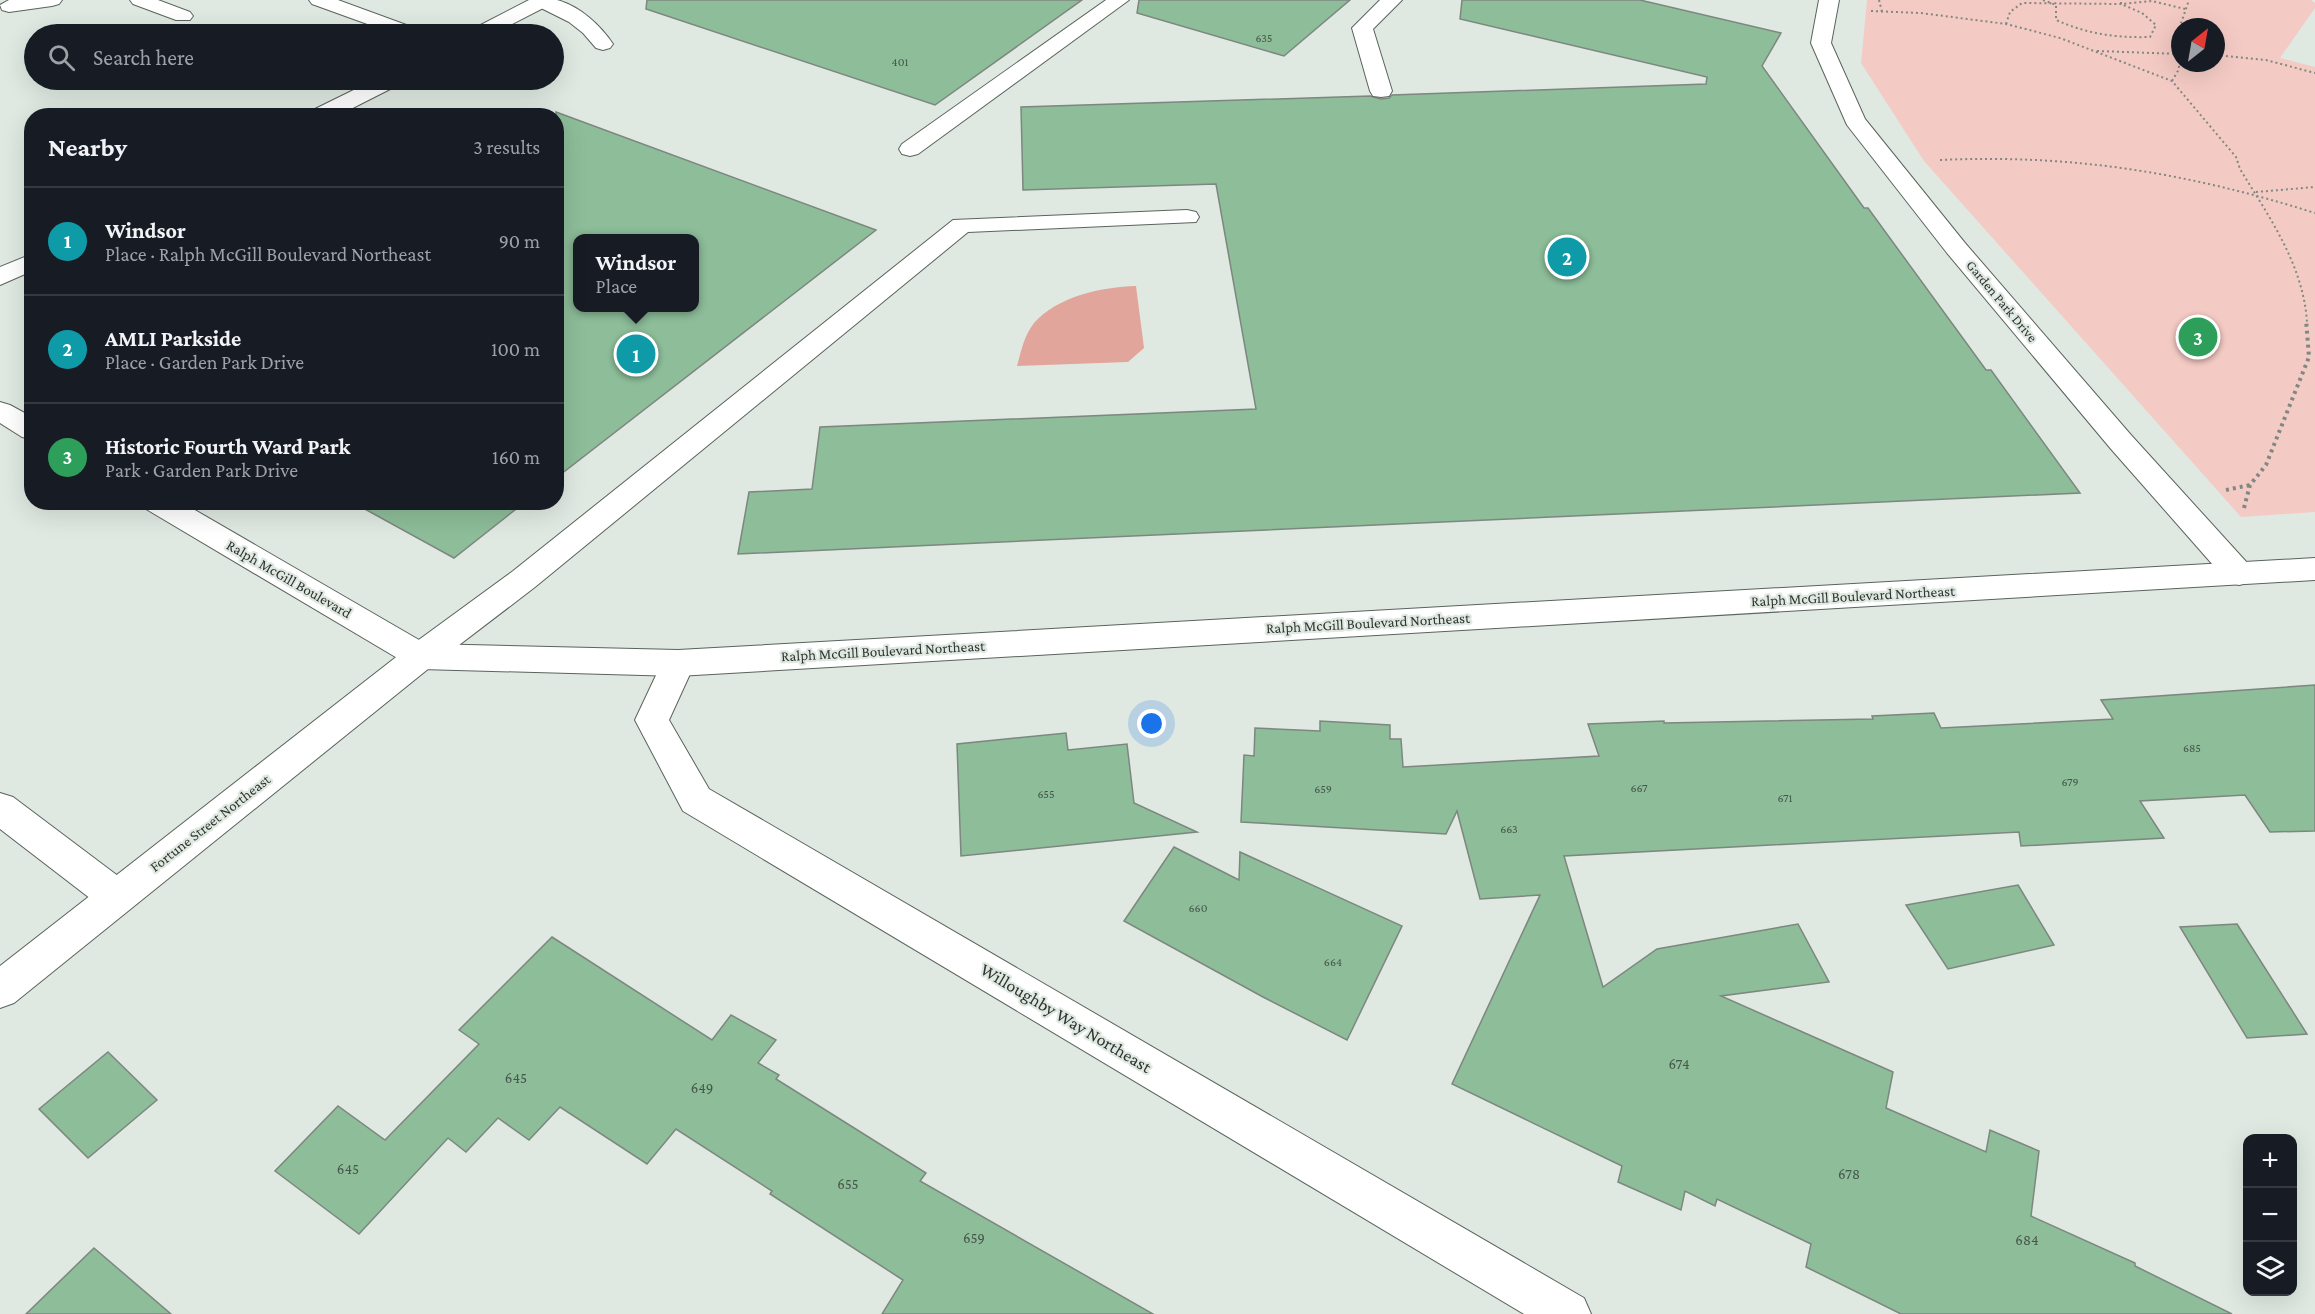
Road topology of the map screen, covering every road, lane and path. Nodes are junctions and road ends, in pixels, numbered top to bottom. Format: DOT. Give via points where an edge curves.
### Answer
graph roads {
  1 [pos="52,0"];
  2 [pos="319,0"];
  3 [pos="1119,0"];
  4 [pos="1392,0"];
  5 [pos="1829,0"];
  6 [pos="1879,0"];
  7 [pos="2043,0"];
  8 [pos="2065,0"];
  9 [pos="2189,0"];
  10 [pos="543,1"];
  11 [pos="154,2"];
  12 [pos="2121,2"];
  13 [pos="2074,3"];
  14 [pos="2056,5"];
  15 [pos="9,6"];
  16 [pos="2185,9"];
  17 [pos="1866,11"];
  18 [pos="1882,12"];
  19 [pos="183,16"];
  20 [pos="2182,18"];
  21 [pos="385,24"];
  22 [pos="497,24"];
  23 [pos="2006,24"];
  24 [pos="603,44"];
  25 [pos="2094,51"];
  26 [pos="2171,53"];
  27 [pos="2225,56"];
  28 [pos="2177,72"];
  29 [pos="2315,73"];
  30 [pos="2172,81"];
  31 [pos="370,90"];
  32 [pos="1381,92"];
  33 [pos="335,108"];
  34 [pos="910,149"];
  35 [pos="1933,160"];
  36 [pos="2315,187"];
  37 [pos="2253,192"];
  38 [pos="2315,213"];
  39 [pos="1187,217"];
  40 [pos="24,265"];
  41 [pos="0,277"];
  42 [pos="0,411"];
  43 [pos="24,424"];
  44 [pos="171,510"];
  45 [pos="2241,517"];
  46 [pos="2315,569"];
  47 [pos="2239,574"];
  48 [pos="421,656"];
  49 [pos="678,663"];
  50 [pos="0,808"];
  51 [pos="117,897"];
  52 [pos="0,990"];
  53 [pos="1568,1314"];
  1 -- 15 [label="street"];
  2 -- 21 [label="street"];
  3 -- 34 [label="street"];
  4 -- 32 [label="street" via="1362,28"];
  5 -- 47 [label="street, Garden Park Drive" via="1821,43 1855,120 1956,248"];
  6 -- 18 [label="path"];
  7 -- 14 [label="path"];
  8 -- 13 [label="path"];
  9 -- 16 [label="path"];
  10 -- 22 [label="street"];
  10 -- 24 [label="street" via="592,28"];
  11 -- 19 [label="street"];
  12 -- 13 [label="path"];
  12 -- 14 [label="path" via="2156,25 2150,37 2116,39 2088,35 2056,20"];
  12 -- 16 [label="path" via="2152,1"];
  13 -- 14 [label="path"];
  14 -- 23 [label="path" via="2022,3 2010,12"];
  16 -- 20 [label="path"];
  17 -- 18 [label="path"];
  18 -- 23 [label="path"];
  23 -- 25 [label="path"];
  25 -- 26 [label="path"];
  25 -- 30 [label="path"];
  27 -- 29 [label="path" via="2266,60"];
  28 -- 30 [label="path"];
  30 -- 37 [label="path" via="2236,157"];
  31 -- 33 [label="street"];
  35 -- 37 [label="path" via="2077,160 2162,172"];
  36 -- 37 [label="path"];
  37 -- 38 [label="path"];
  37 -- 45 [label="path" via="2284,241 2305,300 2309,357 2266,465 2250,485"];
  39 -- 48 [label="street, Fortune Street Northeast" via="962,225 524,579"];
  40 -- 41 [label="street"];
  42 -- 43 [label="street"];
  44 -- 48 [label="street, Ralph McGill Boulevard"];
  46 -- 47 [label="street, Ralph McGill Boulevard Northeast"];
  47 -- 49 [label="street, Ralph McGill Boulevard Northeast"];
  48 -- 49 [label="street, Ralph McGill Boulevard Northeast"];
  48 -- 51 [label="street, Fortune Street Northeast"];
  49 -- 53 [label="street, Willoughby Way Northeast" via="652,720 696,800"];
  50 -- 51 [label="street"];
  51 -- 52 [label="street, Fortune Street Northeast"];
}
